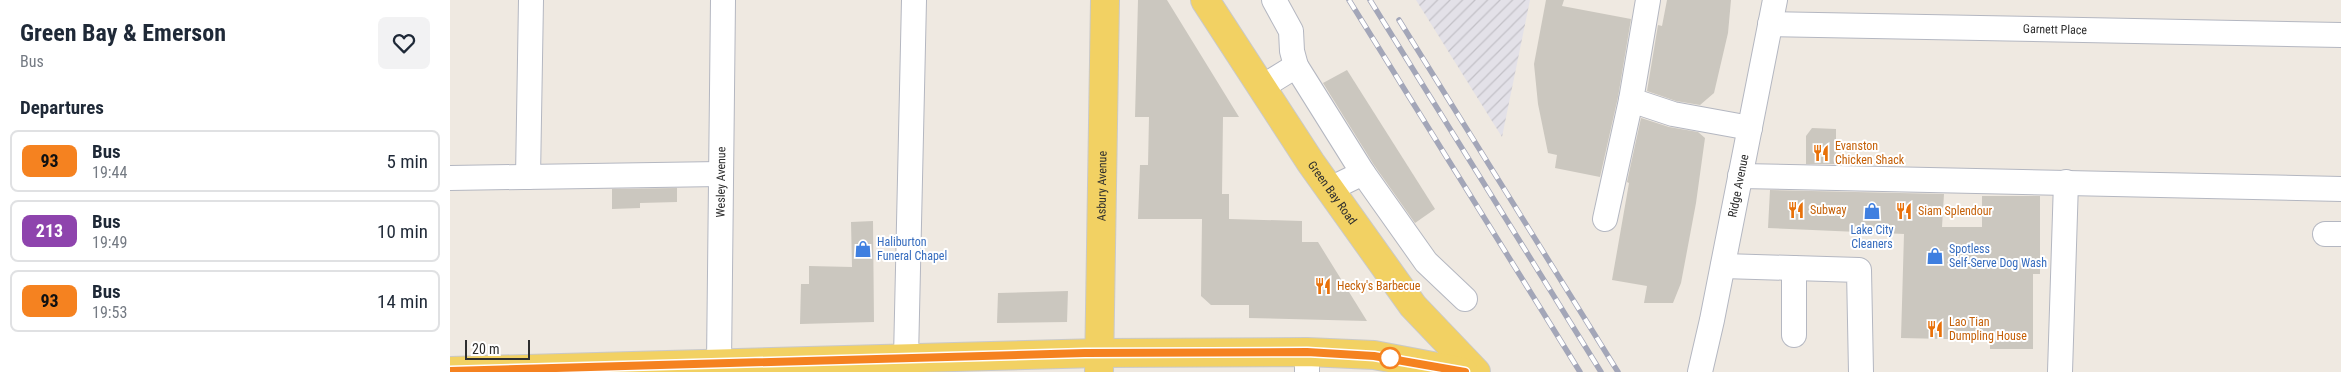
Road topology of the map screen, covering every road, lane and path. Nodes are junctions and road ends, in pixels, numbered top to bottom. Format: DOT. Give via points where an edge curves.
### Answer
graph roads {
  1 [pos="531,0"];
  2 [pos="723,0"];
  3 [pos="914,0"];
  4 [pos="1105,0"];
  5 [pos="1274,0"];
  6 [pos="1648,0"];
  7 [pos="1774,0"];
  8 [pos="1209,1"];
  9 [pos="1770,24"];
  10 [pos="2341,35"];
  11 [pos="1296,66"];
  12 [pos="1262,87"];
  13 [pos="1631,100"];
  14 [pos="1750,128"];
  15 [pos="1363,173"];
  16 [pos="720,174"];
  17 [pos="1740,176"];
  18 [pos="528,177"];
  19 [pos="450,178"];
  20 [pos="2066,182"];
  21 [pos="2341,188"];
  22 [pos="1330,190"];
  23 [pos="1605,219"];
  24 [pos="1723,266"];
  25 [pos="1794,268"];
  26 [pos="1465,299"];
  27 [pos="1794,335"];
  28 [pos="906,358"];
  29 [pos="1099,362"];
  30 [pos="1307,362"];
  31 [pos="719,364"];
  32 [pos="817,366"];
  33 [pos="603,370"];
  34 [pos="450,371"];
  35 [pos="1464,372"];
  36 [pos="1476,372"];
  37 [pos="1700,372"];
  38 [pos="1861,372"];
  39 [pos="2060,372"];
  1 -- 18 [label="street"];
  2 -- 16 [label="street, Wesley Avenue"];
  3 -- 28 [label="street"];
  4 -- 29 [label="main road, Asbury Avenue"];
  5 -- 11 [label="street" via="1291,31"];
  6 -- 13 [label="street"];
  7 -- 9 [label="street, Ridge Avenue"];
  8 -- 12 [label="main road, Green Bay Road"];
  9 -- 10 [label="street, Garnett Place"];
  9 -- 14 [label="street, Ridge Avenue"];
  11 -- 12 [label="street"];
  11 -- 15 [label="street"];
  12 -- 22 [label="main road, Green Bay Road"];
  13 -- 14 [label="street" via="1673,114"];
  13 -- 23 [label="street"];
  14 -- 17 [label="street, Ridge Avenue"];
  15 -- 22 [label="street"];
  15 -- 26 [label="street" via="1426,262"];
  16 -- 18 [label="street"];
  16 -- 31 [label="street, Wesley Avenue"];
  17 -- 20 [label="street"];
  17 -- 24 [label="street, Ridge Avenue"];
  18 -- 19 [label="street"];
  20 -- 21 [label="street"];
  20 -- 39 [label="street"];
  22 -- 36 [label="main road, Green Bay Road" via="1413,306"];
  24 -- 25 [label="street"];
  24 -- 37 [label="street, Ridge Avenue"];
  25 -- 27 [label="street"];
  25 -- 38 [label="street" via="1859,270"];
  28 -- 29 [label="main road"];
  28 -- 32 [label="main road"];
  29 -- 30 [label="main road"];
  30 -- 35 [label="main road" via="1374,356"];
  31 -- 32 [label="main road"];
  31 -- 33 [label="main road"];
  33 -- 34 [label="main road"];
}
